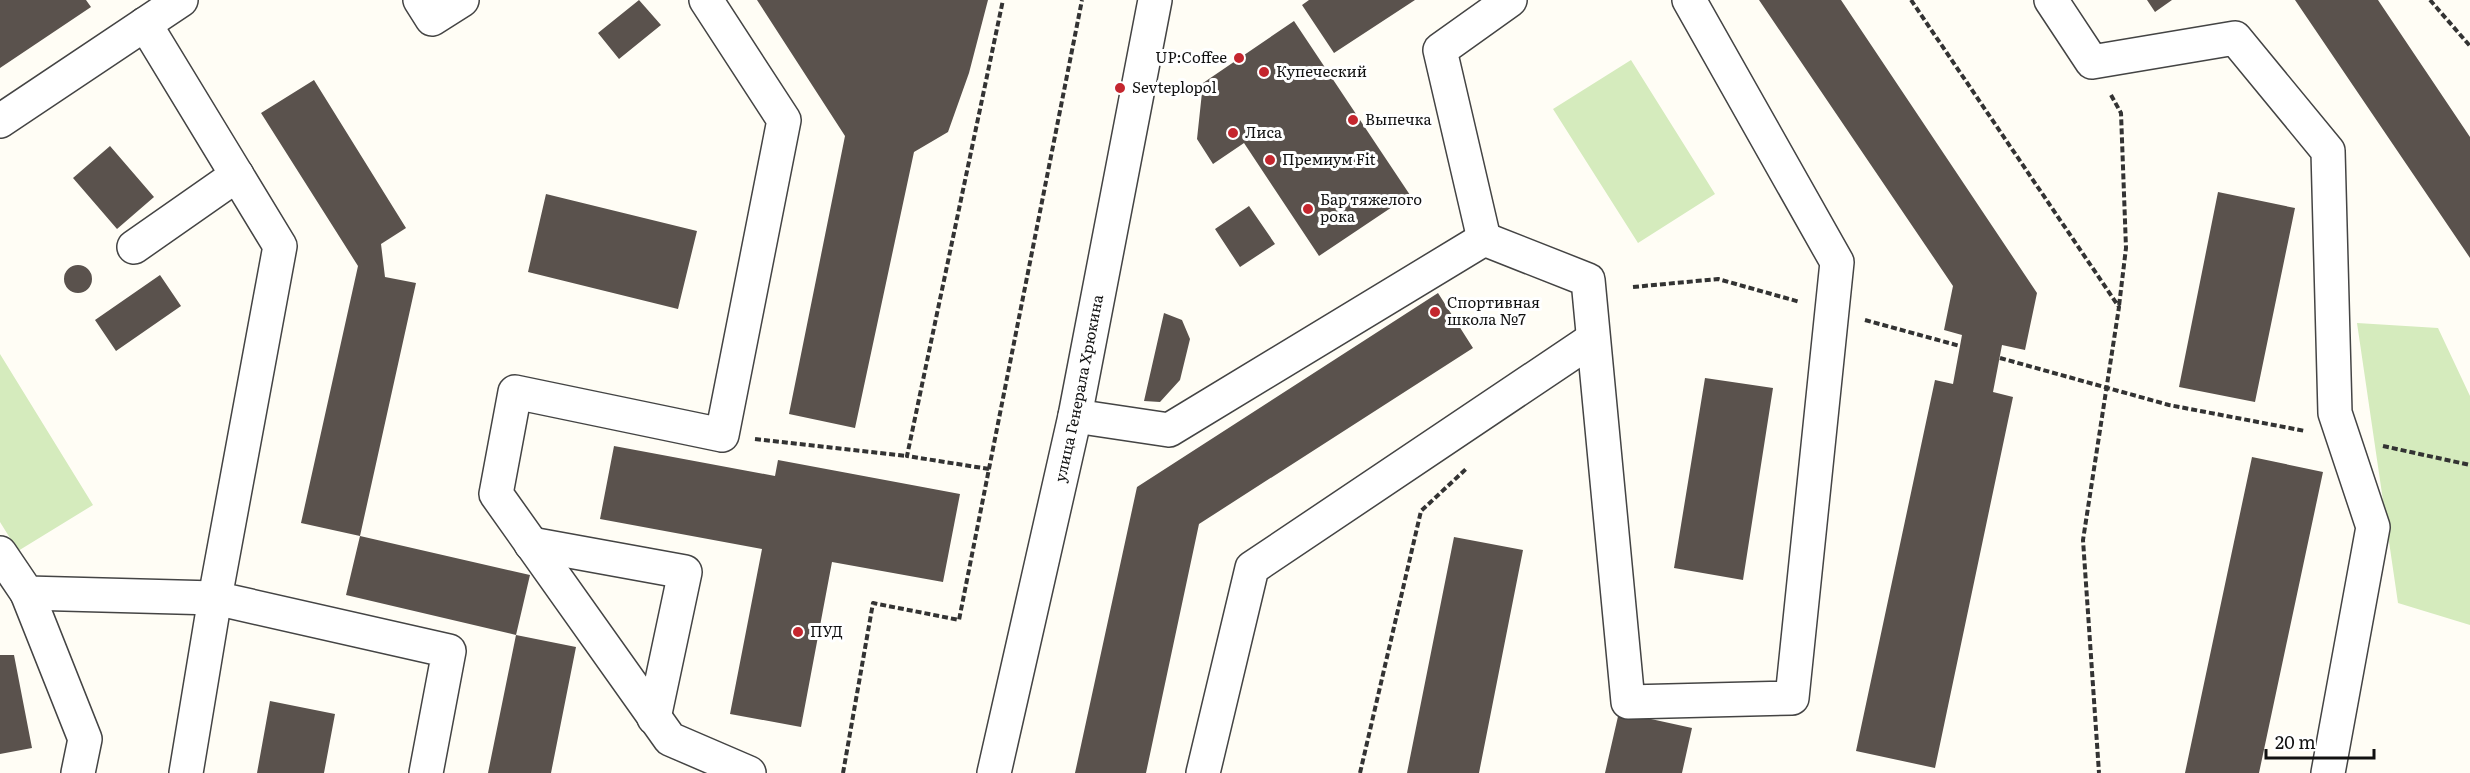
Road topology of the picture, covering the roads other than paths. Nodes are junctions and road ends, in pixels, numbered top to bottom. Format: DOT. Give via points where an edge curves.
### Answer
graph roads {
  1 [pos="181,0"];
  2 [pos="420,0"];
  3 [pos="462,0"];
  4 [pos="706,0"];
  5 [pos="1155,0"];
  6 [pos="1510,0"];
  7 [pos="1689,0"];
  8 [pos="2051,0"];
  9 [pos="145,24"];
  10 [pos="0,121"];
  11 [pos="237,175"];
  12 [pos="1484,239"];
  13 [pos="134,247"];
  14 [pos="1593,339"];
  15 [pos="1075,417"];
  16 [pos="531,544"];
  17 [pos="0,553"];
  18 [pos="27,593"];
  19 [pos="215,598"];
  20 [pos="654,718"];
  21 [pos="78,773"];
  22 [pos="186,773"];
  23 [pos="426,773"];
  24 [pos="749,773"];
  25 [pos="994,773"];
  26 [pos="1203,773"];
  27 [pos="2328,773"];
  1 -- 9 [label="street"];
  2 -- 3 [label="street" via="432,19"];
  4 -- 16 [label="street" via="784,120 722,435 515,392 496,494"];
  5 -- 15 [label="street, улица Генерала Хрюкина"];
  6 -- 12 [label="street" via="1440,50"];
  7 -- 14 [label="street" via="1837,262 1792,698 1628,702"];
  8 -- 27 [label="street" via="2092,62 2235,38 2328,151 2335,413 2373,527"];
  9 -- 10 [label="street"];
  9 -- 11 [label="street"];
  11 -- 13 [label="street"];
  11 -- 19 [label="street" via="280,246"];
  12 -- 14 [label="street" via="1588,280"];
  12 -- 15 [label="street" via="1169,430"];
  14 -- 26 [label="street" via="1252,568"];
  15 -- 25 [label="street, улица Генерала Хрюкина"];
  16 -- 20 [label="street"];
  16 -- 20 [label="street" via="685,572"];
  17 -- 18 [label="street"];
  18 -- 19 [label="street"];
  18 -- 21 [label="street" via="85,739"];
  19 -- 22 [label="street"];
  19 -- 23 [label="street" via="449,651"];
  20 -- 24 [label="street" via="670,739"];
}
